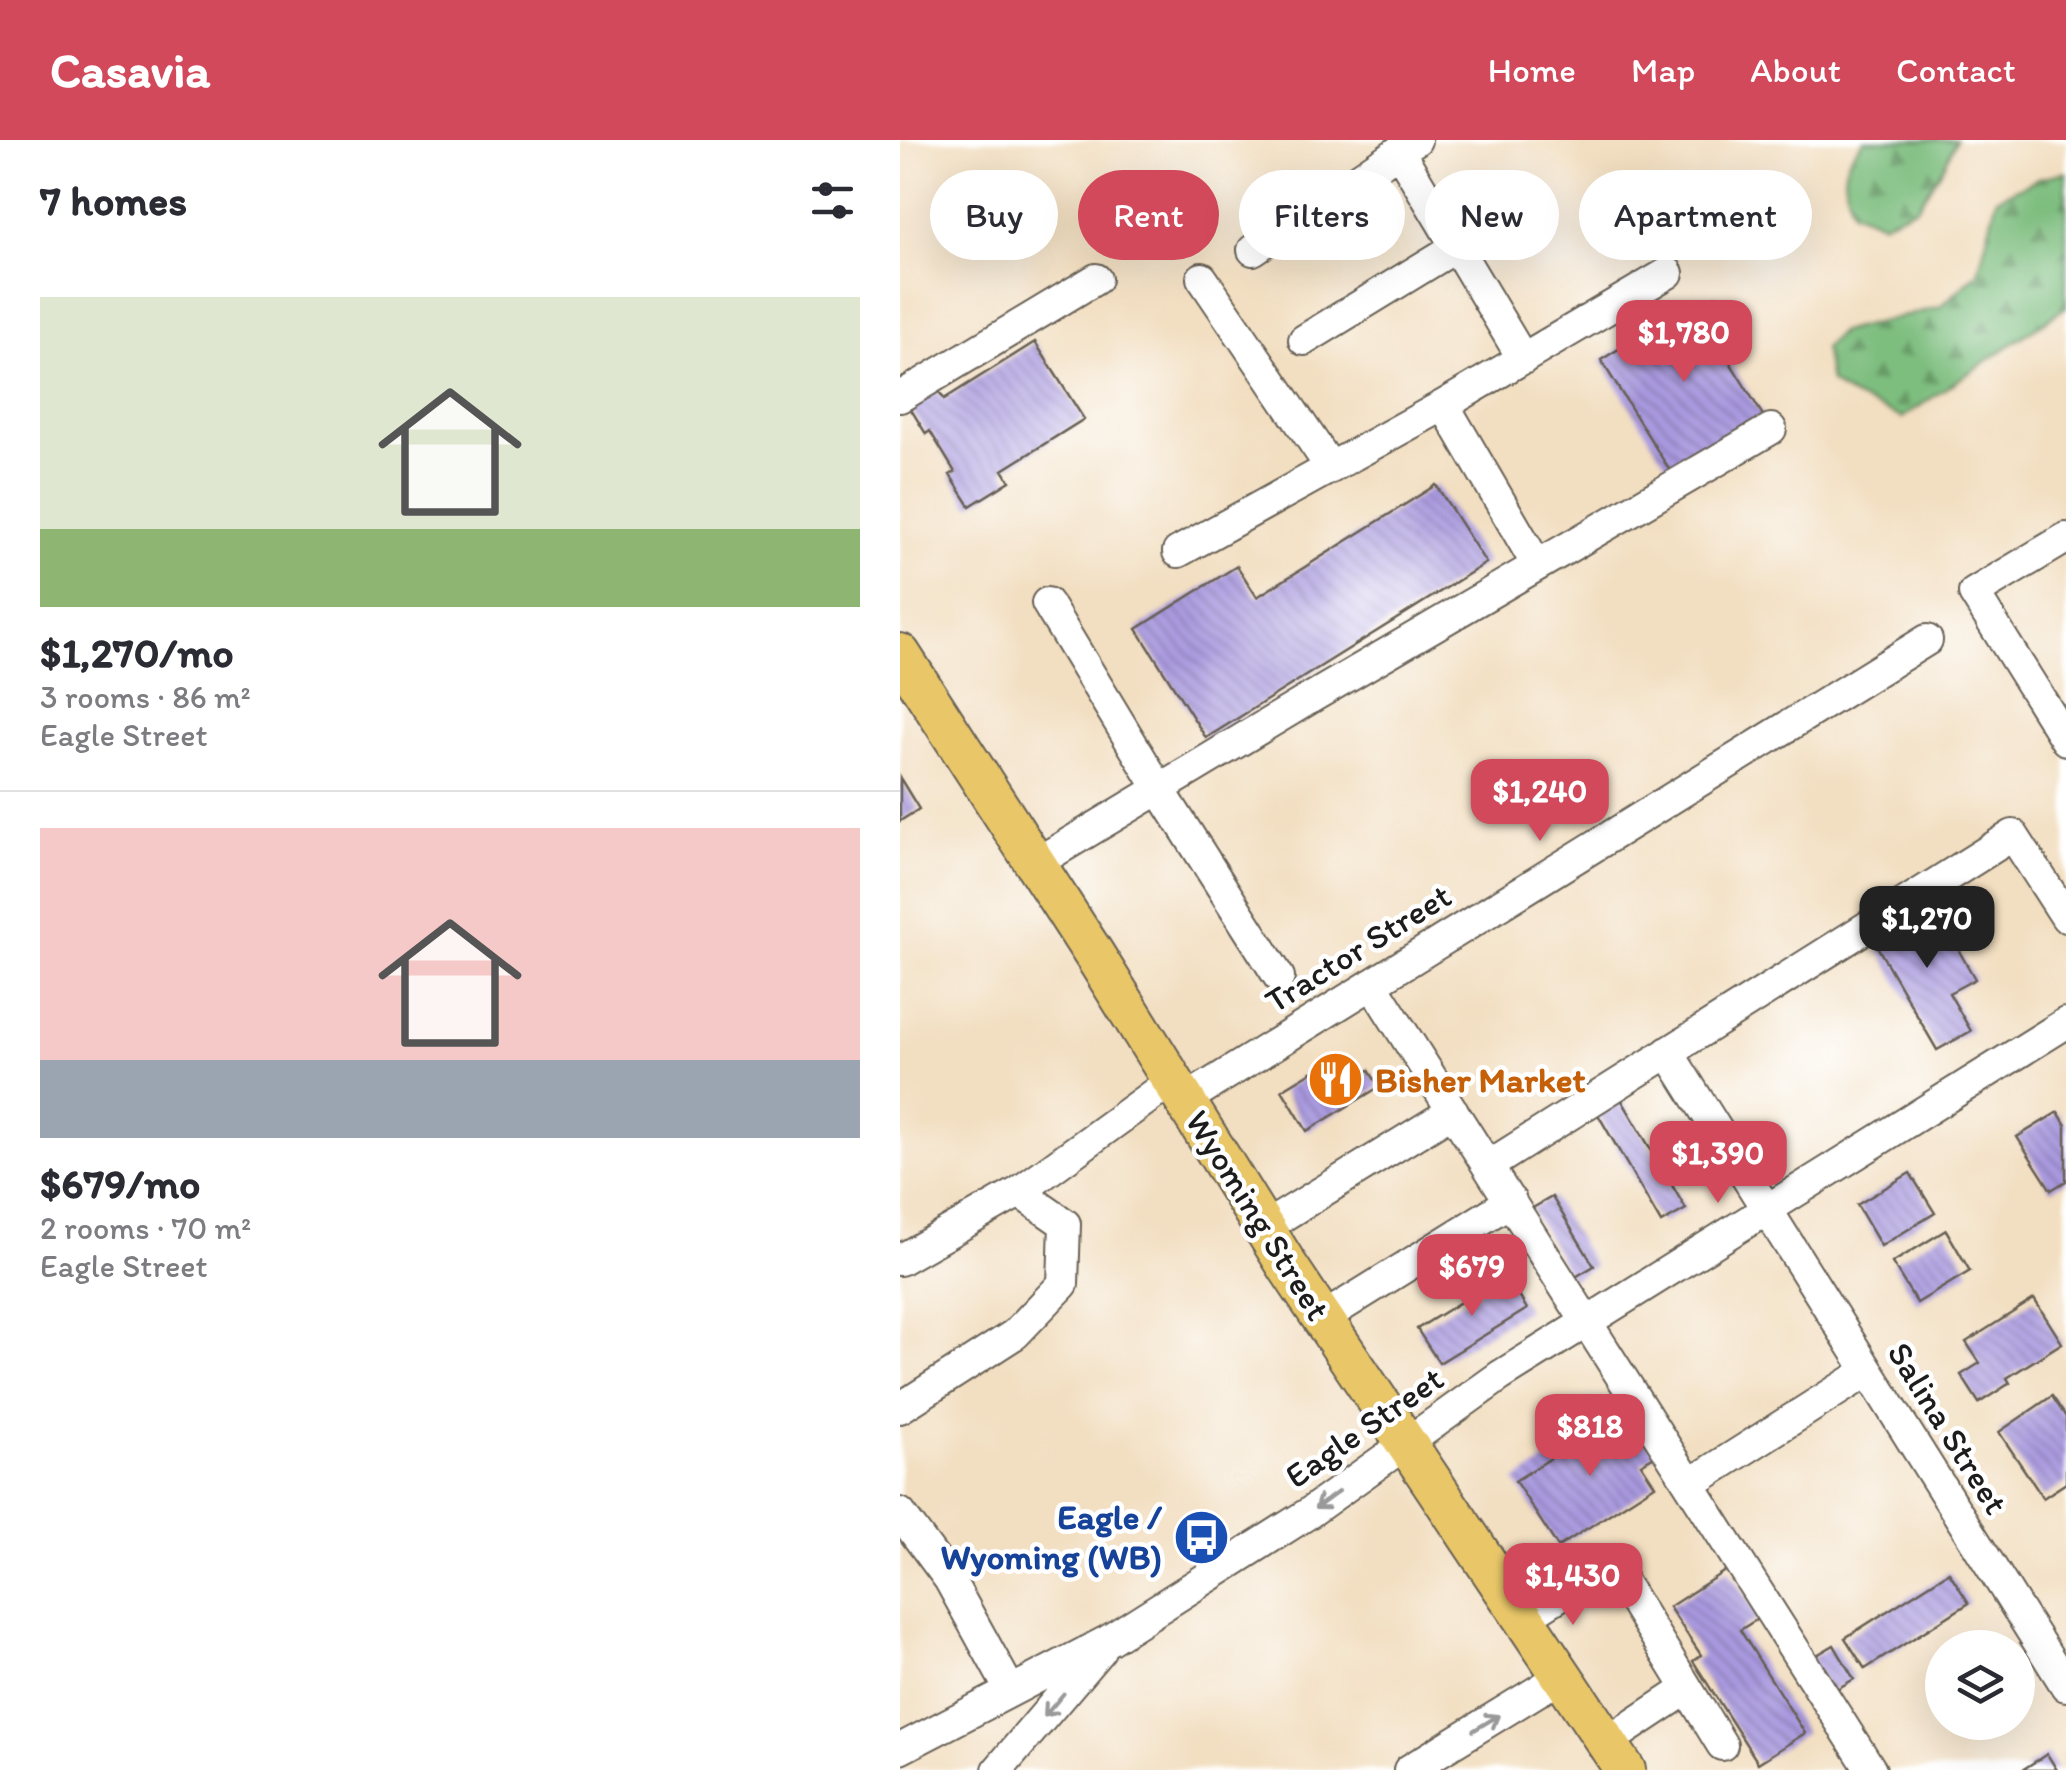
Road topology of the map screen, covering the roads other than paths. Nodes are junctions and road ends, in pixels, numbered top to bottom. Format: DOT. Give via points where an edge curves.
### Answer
graph roads {
  1 [pos="1408,146"];
  2 [pos="1372,170"];
  3 [pos="1425,182"];
  4 [pos="1435,260"];
  5 [pos="1464,260"];
  6 [pos="1668,273"];
  7 [pos="1202,278"];
  8 [pos="1096,279"];
  9 [pos="1304,340"];
  10 [pos="1522,359"];
  11 [pos="900,398"];
  12 [pos="1444,406"];
  13 [pos="1771,429"];
  14 [pos="1331,468"];
  15 [pos="2066,538"];
  16 [pos="1178,552"];
  17 [pos="1536,565"];
  18 [pos="1048,603"];
  19 [pos="1928,640"];
  20 [pos="900,654"];
  21 [pos="2066,740"];
  22 [pos="1160,790"];
  23 [pos="1036,863"];
  24 [pos="2066,917"];
  25 [pos="1279,977"];
  26 [pos="1372,984"];
  27 [pos="2066,1024"];
  28 [pos="1668,1052"];
  29 [pos="1179,1090"];
  30 [pos="1454,1111"];
  31 [pos="1488,1166"];
  32 [pos="1019,1192"];
  33 [pos="1510,1202"];
  34 [pos="1767,1210"];
  35 [pos="1266,1228"];
  36 [pos="900,1260"];
  37 [pos="1323,1318"];
  38 [pos="1587,1322"];
  39 [pos="1868,1371"];
  40 [pos="900,1408"];
  41 [pos="1406,1443"];
  42 [pos="1690,1484"];
  43 [pos="900,1512"];
  44 [pos="1524,1617"];
  45 [pos="1108,1640"];
  46 [pos="1562,1676"];
  47 [pos="2066,1686"];
  48 [pos="1687,1689"];
  49 [pos="1010,1690"];
  50 [pos="1722,1746"];
  51 [pos="900,1750"];
  52 [pos="1616,1756"];
  53 [pos="998,1770"];
  54 [pos="1409,1770"];
  55 [pos="1871,1770"];
  1 -- 2 [label="street"];
  1 -- 3 [label="street"];
  4 -- 9 [label="street"];
  5 -- 10 [label="street"];
  6 -- 10 [label="street"];
  7 -- 14 [label="street"];
  8 -- 11 [label="street"];
  10 -- 12 [label="street"];
  12 -- 14 [label="street"];
  12 -- 17 [label="street"];
  13 -- 17 [label="street"];
  14 -- 16 [label="street"];
  15 -- 21 [label="street" via="1974,593"];
  17 -- 22 [label="street"];
  18 -- 22 [label="street"];
  19 -- 26 [label="street, Tractor Street"];
  20 -- 23 [label="main road, Wyoming Street"];
  22 -- 23 [label="street"];
  22 -- 25 [label="street"];
  23 -- 29 [label="main road, Wyoming Street"];
  24 -- 28 [label="street" via="2013,835"];
  26 -- 29 [label="street, Tractor Street"];
  26 -- 30 [label="street"];
  27 -- 34 [label="street, Eagle Street"];
  28 -- 31 [label="street"];
  28 -- 34 [label="street, Salina Street"];
  29 -- 32 [label="street, Tractor Street"];
  29 -- 35 [label="main road, Wyoming Street"];
  30 -- 31 [label="street"];
  30 -- 35 [label="street"];
  31 -- 33 [label="street"];
  32 -- 36 [label="street, Tractor Street"];
  32 -- 40 [label="street" via="1066,1224 1063,1284 1015,1334"];
  33 -- 37 [label="street"];
  33 -- 38 [label="street"];
  34 -- 38 [label="street, Eagle Street"];
  34 -- 39 [label="street, Salina Street"];
  35 -- 37 [label="main road, Wyoming Street"];
  37 -- 41 [label="main road, Wyoming Street"];
  38 -- 41 [label="street, Eagle Street"];
  38 -- 42 [label="street"];
  39 -- 42 [label="street"];
  39 -- 47 [label="street, Salina Street"];
  41 -- 44 [label="main road, Wyoming Street"];
  41 -- 45 [label="street, Eagle Street, one-way"];
  42 -- 55 [label="street"];
  43 -- 49 [label="street" via="949,1579"];
  44 -- 46 [label="main road, Wyoming Street"];
  44 -- 48 [label="street" via="1596,1572 1618,1575"];
  45 -- 49 [label="street, Eagle Street"];
  45 -- 53 [label="street, one-way"];
  46 -- 52 [label="main road, Wyoming Street"];
  54 -- 46 [label="street, one-way"];
  48 -- 50 [label="street"];
  48 -- 52 [label="street"];
  49 -- 51 [label="street, Eagle Street"];
}
